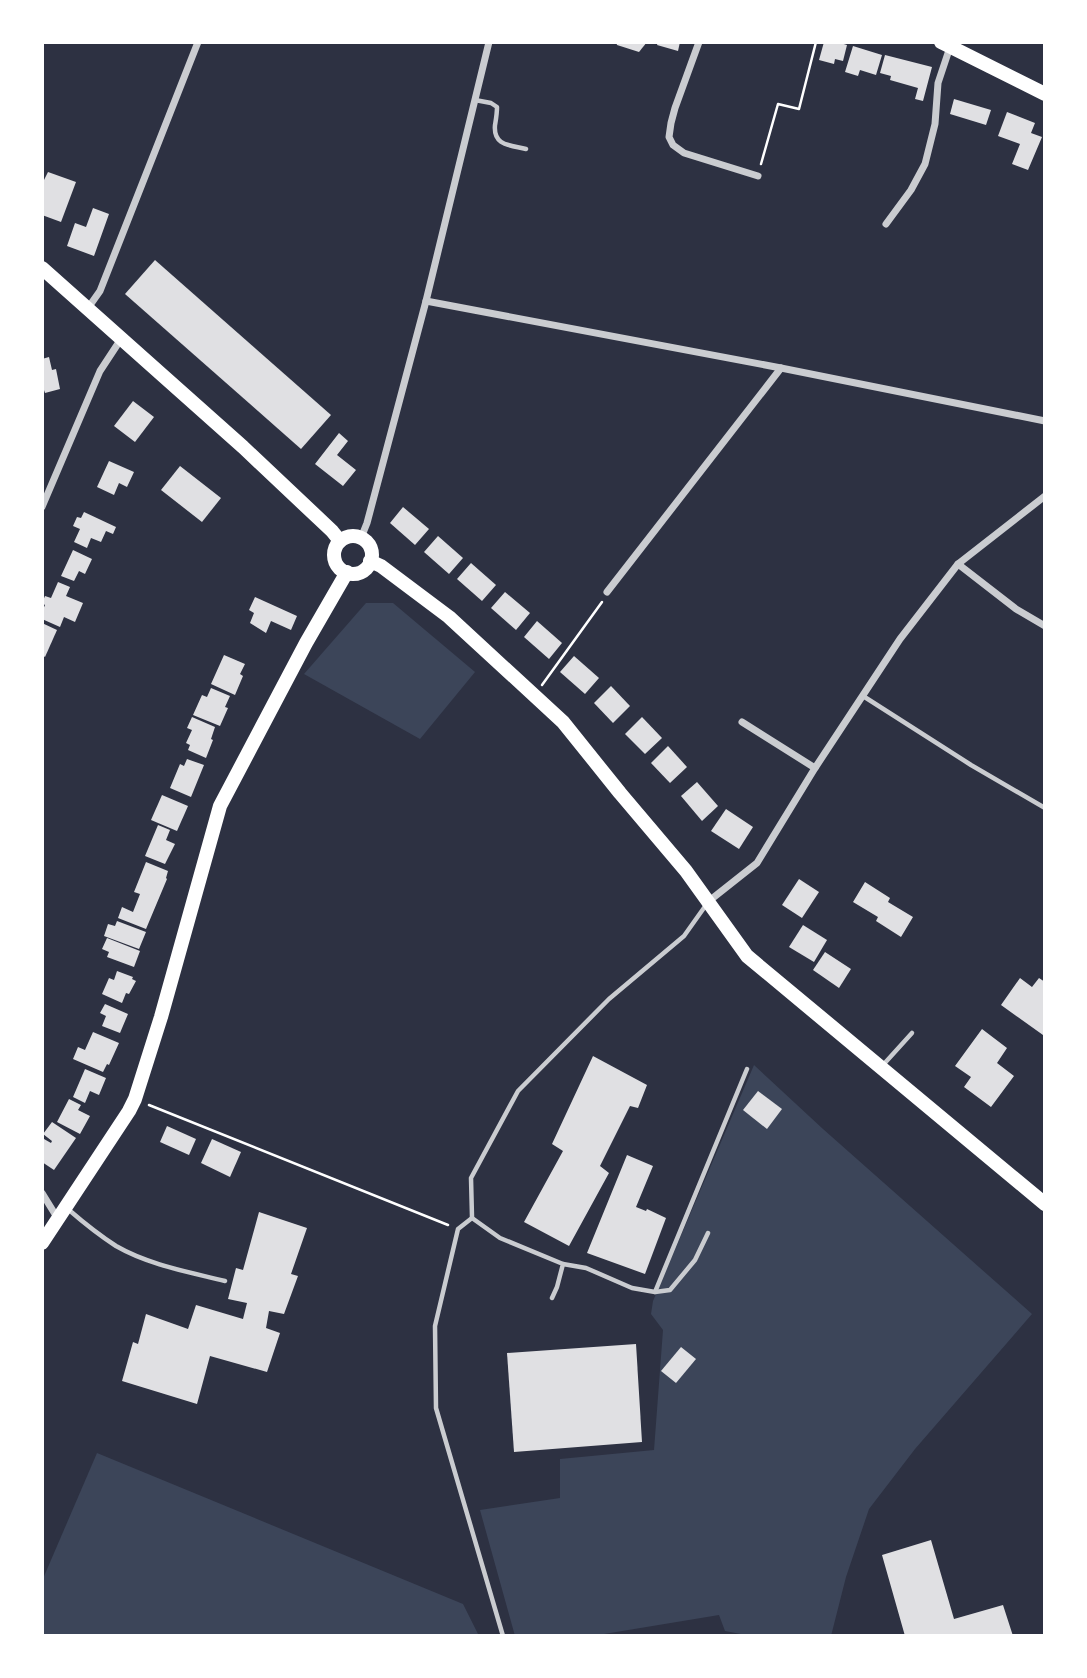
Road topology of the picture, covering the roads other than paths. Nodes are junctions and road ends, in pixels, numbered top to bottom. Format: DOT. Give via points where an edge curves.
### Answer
graph roads {
  1 [pos="198,42"];
  2 [pos="489,42"];
  3 [pos="699,42"];
  4 [pos="946,44"];
  5 [pos="1045,93"];
  6 [pos="474,100"];
  7 [pos="526,149"];
  8 [pos="758,176"];
  9 [pos="886,224"];
  10 [pos="42,268"];
  11 [pos="426,300"];
  12 [pos="88,309"];
  13 [pos="121,339"];
  14 [pos="781,368"];
  15 [pos="1045,421"];
  16 [pos="1045,496"];
  17 [pos="42,507"];
  18 [pos="361,538"];
  19 [pos="340,541"];
  20 [pos="370,561"];
  21 [pos="958,564"];
  22 [pos="347,572"];
  23 [pos="607,592"];
  24 [pos="1045,626"];
  25 [pos="863,695"];
  26 [pos="742,722"];
  27 [pos="815,768"];
  28 [pos="1045,808"];
  29 [pos="709,901"];
  30 [pos="912,1033"];
  31 [pos="880,1068"];
  32 [pos="747,1069"];
  33 [pos="42,1193"];
  34 [pos="1045,1204"];
  35 [pos="62,1214"];
  36 [pos="472,1218"];
  37 [pos="708,1233"];
  38 [pos="42,1243"];
  39 [pos="563,1265"];
  40 [pos="225,1281"];
  41 [pos="655,1292"];
  42 [pos="552,1298"];
  43 [pos="503,1636"];
  1 -- 12 [label="street" via="100,291"];
  2 -- 6 [label="street"];
  3 -- 8 [label="street" via="669,136 684,153"];
  4 -- 5 [label="main road"];
  4 -- 9 [label="street" via="925,164"];
  6 -- 7 [label="lane" via="496,107 495,137 499,142"];
  6 -- 11 [label="street"];
  10 -- 12 [label="main road"];
  11 -- 14 [label="street"];
  11 -- 18 [label="street"];
  12 -- 13 [label="main road"];
  13 -- 17 [label="street" via="100,371"];
  13 -- 19 [label="main road"];
  14 -- 15 [label="street"];
  14 -- 23 [label="street"];
  16 -- 21 [label="street"];
  18 -- 19 [label="main road"];
  18 -- 20 [label="main road" via="370,548"];
  19 -- 22 [label="main road" via="334,557 337,566"];
  20 -- 22 [label="main road" via="362,572"];
  20 -- 29 [label="main road" via="449,617 563,722"];
  21 -- 24 [label="street"];
  21 -- 25 [label="street"];
  22 -- 35 [label="main road" via="219,806 135,1099"];
  25 -- 27 [label="street"];
  25 -- 28 [label="lane"];
  26 -- 27 [label="street"];
  27 -- 29 [label="street" via="757,863"];
  29 -- 31 [label="main road" via="747,956"];
  29 -- 36 [label="lane" via="684,936 609,999 518,1091 471,1178"];
  30 -- 31 [label="lane"];
  31 -- 34 [label="main road"];
  32 -- 41 [label="lane"];
  33 -- 35 [label="street"];
  35 -- 38 [label="main road"];
  35 -- 40 [label="lane" via="160,1264"];
  36 -- 39 [label="lane" via="500,1238"];
  36 -- 43 [label="lane" via="457,1229 435,1326 436,1408"];
  37 -- 41 [label="lane" via="695,1260 670,1290"];
  39 -- 41 [label="lane" via="586,1268 632,1288"];
  39 -- 42 [label="lane"];
}
